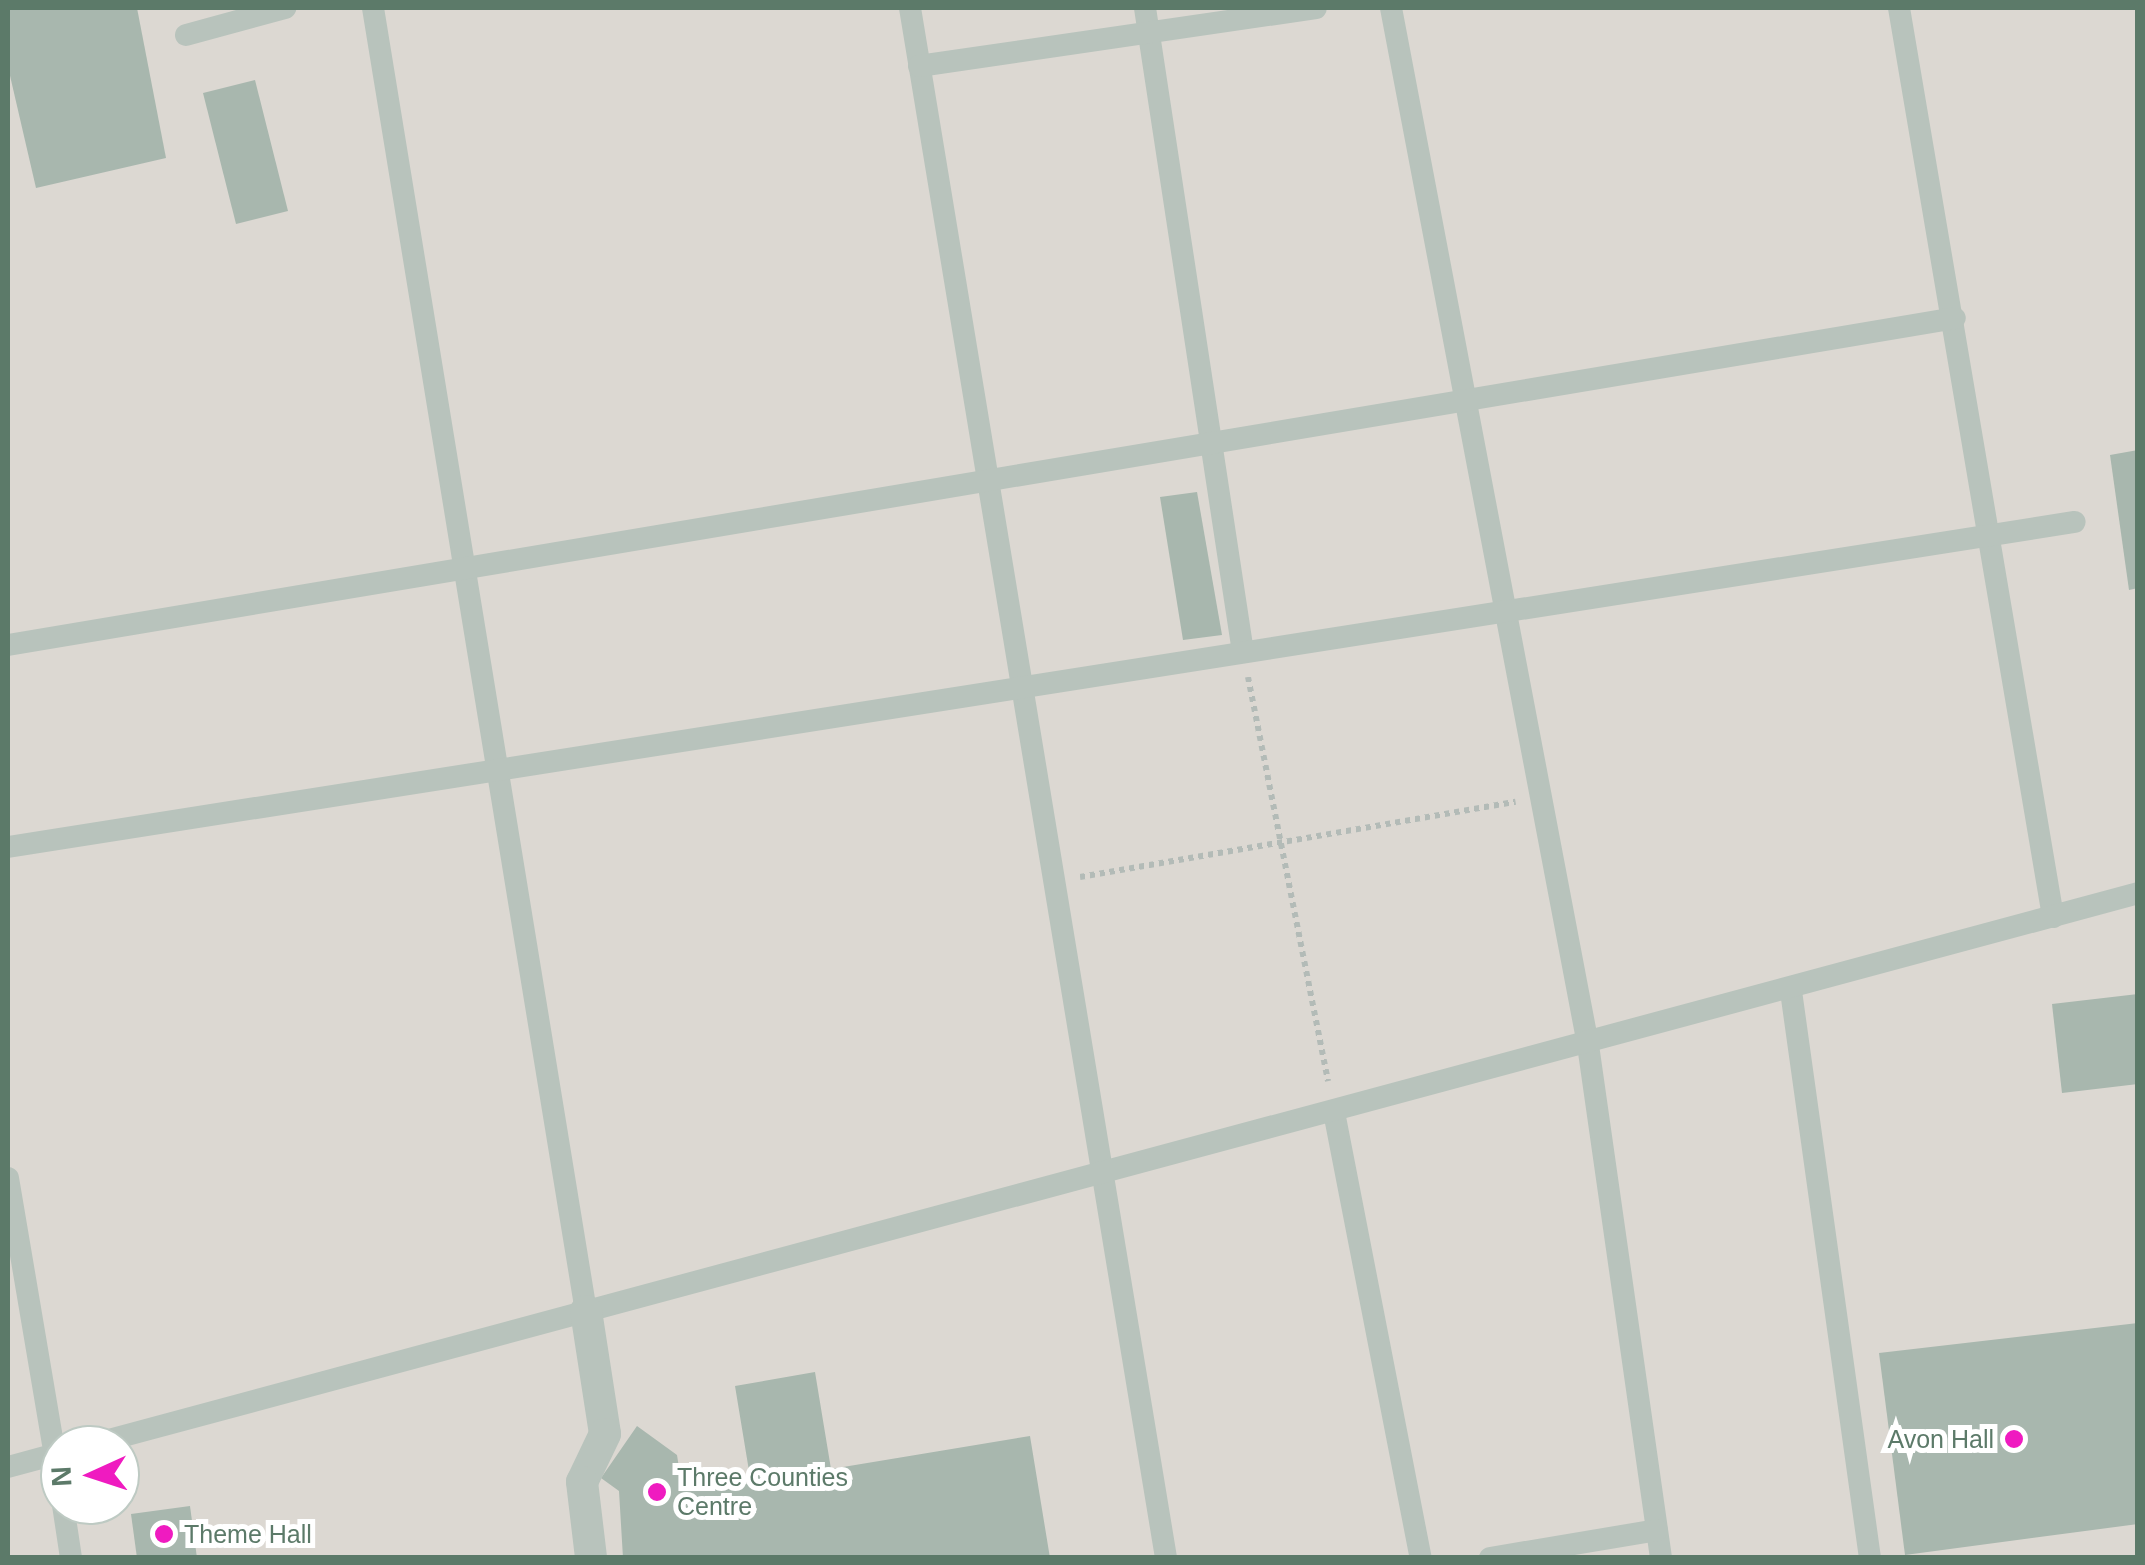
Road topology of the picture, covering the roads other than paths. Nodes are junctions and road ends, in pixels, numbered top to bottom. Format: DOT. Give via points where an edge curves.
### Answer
graph roads {
  1 [pos="285,8"];
  2 [pos="373,8"];
  3 [pos="910,8"];
  4 [pos="1144,8"];
  5 [pos="1316,8"];
  6 [pos="1391,8"];
  7 [pos="1899,8"];
  8 [pos="1148,32"];
  9 [pos="186,34"];
  10 [pos="919,66"];
  11 [pos="1955,318"];
  12 [pos="1467,406"];
  13 [pos="1210,442"];
  14 [pos="988,480"];
  15 [pos="2075,522"];
  16 [pos="1991,535"];
  17 [pos="462,570"];
  18 [pos="1506,614"];
  19 [pos="8,645"];
  20 [pos="1243,652"];
  21 [pos="1022,688"];
  22 [pos="494,774"];
  23 [pos="8,846"];
  24 [pos="2138,894"];
  25 [pos="2053,917"];
  26 [pos="1790,991"];
  27 [pos="1588,1046"];
  28 [pos="1334,1112"];
  29 [pos="1102,1173"];
  30 [pos="8,1178"];
  31 [pos="586,1311"];
  32 [pos="53,1425"];
  33 [pos="140,1431"];
  34 [pos="40,1459"];
  35 [pos="8,1467"];
  36 [pos="66,1525"];
  37 [pos="1657,1530"];
  38 [pos="71,1558"];
  39 [pos="591,1558"];
  40 [pos="1166,1558"];
  41 [pos="1421,1558"];
  42 [pos="1490,1558"];
  43 [pos="1661,1558"];
  44 [pos="1870,1558"];
  1 -- 9 [label="lane"];
  2 -- 17 [label="lane"];
  3 -- 10 [label="lane"];
  4 -- 8 [label="lane"];
  5 -- 8 [label="lane"];
  6 -- 12 [label="lane"];
  7 -- 11 [label="lane"];
  8 -- 10 [label="lane"];
  8 -- 13 [label="lane"];
  10 -- 14 [label="lane"];
  11 -- 12 [label="lane"];
  11 -- 16 [label="lane"];
  12 -- 13 [label="lane"];
  12 -- 18 [label="lane"];
  13 -- 14 [label="lane"];
  13 -- 20 [label="lane"];
  14 -- 17 [label="lane"];
  14 -- 21 [label="lane"];
  15 -- 16 [label="lane"];
  16 -- 18 [label="lane"];
  16 -- 25 [label="lane"];
  17 -- 19 [label="lane"];
  17 -- 22 [label="lane"];
  18 -- 20 [label="lane"];
  18 -- 27 [label="lane"];
  20 -- 21 [label="lane"];
  21 -- 22 [label="lane"];
  21 -- 29 [label="lane"];
  22 -- 23 [label="lane"];
  22 -- 31 [label="lane"];
  24 -- 25 [label="lane"];
  25 -- 26 [label="lane"];
  26 -- 27 [label="lane"];
  26 -- 44 [label="lane"];
  27 -- 28 [label="lane"];
  27 -- 37 [label="lane"];
  28 -- 29 [label="lane"];
  28 -- 41 [label="lane"];
  29 -- 31 [label="lane"];
  29 -- 40 [label="lane"];
  30 -- 32 [label="lane"];
  31 -- 33 [label="lane"];
  31 -- 39 [label="street" via="605,1434 582,1482"];
  34 -- 35 [label="lane"];
  36 -- 38 [label="lane"];
  37 -- 42 [label="lane"];
  37 -- 43 [label="lane"];
}
